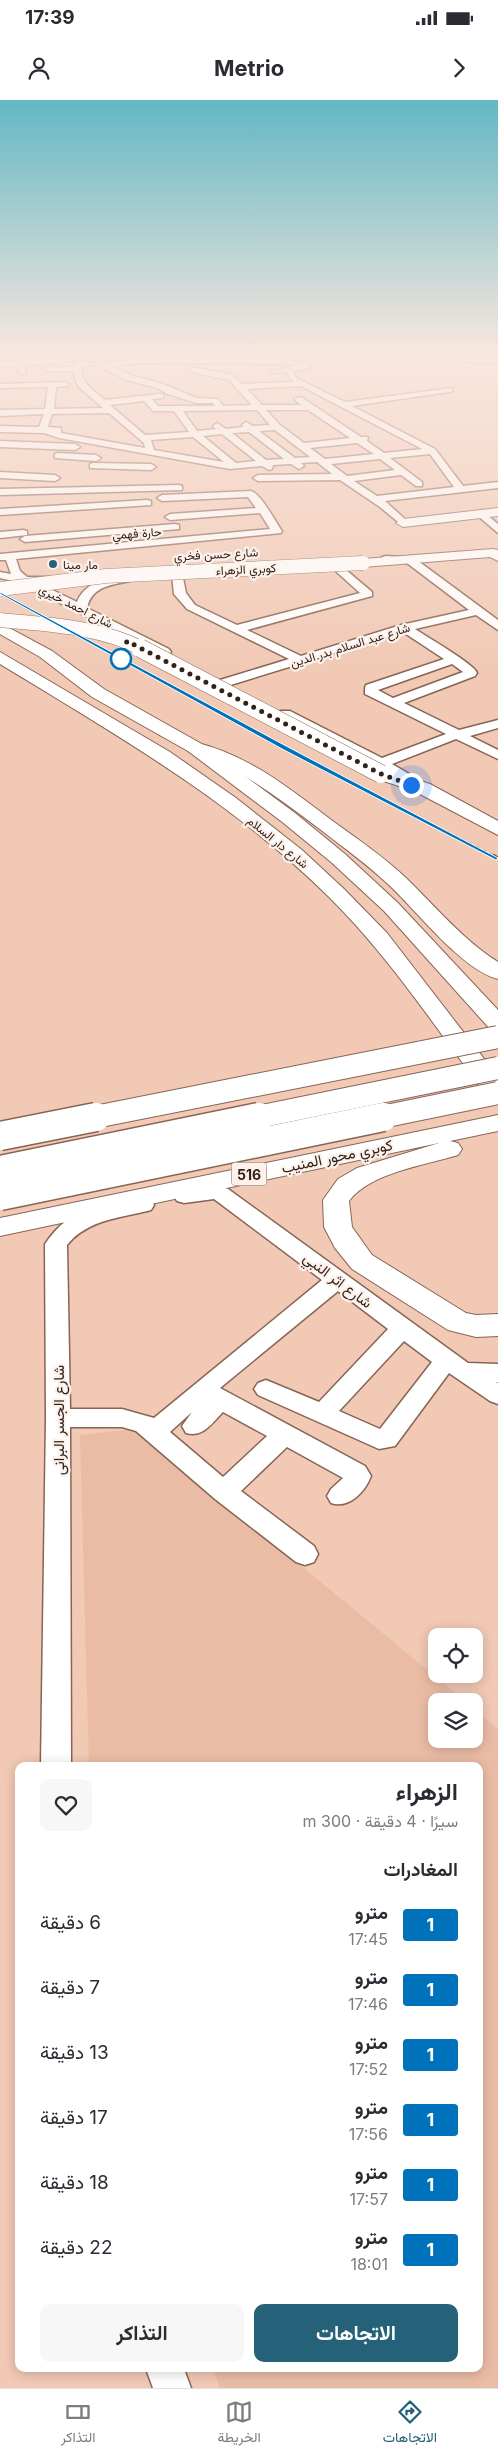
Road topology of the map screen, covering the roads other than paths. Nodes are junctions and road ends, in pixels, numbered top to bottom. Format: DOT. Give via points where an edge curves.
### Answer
graph roads {
  1 [pos="441,460"];
  2 [pos="49,461"];
  3 [pos="88,461"];
  4 [pos="99,461"];
  5 [pos="203,461"];
  6 [pos="227,461"];
  7 [pos="260,461"];
  8 [pos="301,461"];
  9 [pos="322,461"];
  10 [pos="389,461"];
  11 [pos="432,461"];
  12 [pos="294,462"];
  13 [pos="93,463"];
  14 [pos="264,464"];
  15 [pos="393,464"];
  16 [pos="131,467"];
  17 [pos="151,468"];
  18 [pos="332,469"];
  19 [pos="241,472"];
  20 [pos="405,472"];
  21 [pos="0,475"];
  22 [pos="282,477"];
  23 [pos="312,477"];
  24 [pos="61,478"];
  25 [pos="343,478"];
  26 [pos="126,480"];
  27 [pos="0,482"];
  28 [pos="224,485"];
  29 [pos="498,485"];
  30 [pos="358,488"];
  31 [pos="460,490"];
  32 [pos="83,491"];
  33 [pos="0,492"];
  34 [pos="24,495"];
  35 [pos="105,498"];
  36 [pos="376,499"];
  37 [pos="60,509"];
  38 [pos="167,509"];
  39 [pos="264,510"];
  40 [pos="0,512"];
  41 [pos="498,512"];
  42 [pos="481,513"];
  43 [pos="270,520"];
  44 [pos="0,522"];
  45 [pos="403,523"];
  46 [pos="232,524"];
  47 [pos="498,530"];
  48 [pos="23,531"];
  49 [pos="120,531"];
  50 [pos="419,534"];
  51 [pos="0,535"];
  52 [pos="70,535"];
  53 [pos="441,544"];
  54 [pos="0,546"];
  55 [pos="184,546"];
  56 [pos="76,550"];
  57 [pos="468,556"];
  58 [pos="494,556"];
  59 [pos="5,557"];
  60 [pos="411,561"];
  61 [pos="135,563"];
  62 [pos="335,566"];
  63 [pos="0,575"];
  64 [pos="178,575"];
  65 [pos="24,580"];
  66 [pos="0,589"];
  67 [pos="81,608"];
  68 [pos="478,611"];
  69 [pos="236,616"];
  70 [pos="0,620"];
  71 [pos="217,621"];
  72 [pos="498,626"];
  73 [pos="0,628"];
  74 [pos="405,628"];
  75 [pos="235,629"];
  76 [pos="23,642"];
  77 [pos="0,653"];
  78 [pos="0,657"];
  79 [pos="455,659"];
  80 [pos="53,660"];
  81 [pos="300,660"];
  82 [pos="20,670"];
  83 [pos="224,683"];
  84 [pos="391,703"];
  85 [pos="498,724"];
  86 [pos="456,735"];
  87 [pos="194,747"];
  88 [pos="498,755"];
  89 [pos="381,769"];
  90 [pos="498,829"];
  91 [pos="498,972"];
  92 [pos="498,1024"];
  93 [pos="498,1037"];
  94 [pos="498,1068"];
  95 [pos="498,1093"];
  96 [pos="498,1123"];
  97 [pos="498,1134"];
  98 [pos="0,1136"];
  99 [pos="0,1170"];
  100 [pos="212,1191"];
  101 [pos="0,1196"];
  102 [pos="0,1227"];
  103 [pos="338,1280"];
  104 [pos="498,1325"];
  105 [pos="403,1328"];
  106 [pos="454,1366"];
  107 [pos="498,1373"];
  108 [pos="266,1389"];
  109 [pos="212,1394"];
  110 [pos="498,1395"];
  111 [pos="322,1414"];
  112 [pos="58,1418"];
  113 [pos="194,1426"];
  114 [pos="154,1433"];
  115 [pos="284,1434"];
  116 [pos="224,1492"];
  117 [pos="340,1496"];
  118 [pos="305,1554"];
  119 [pos="56,1762"];
  120 [pos="167,2372"];
  121 [pos="172,2388"];
  1 -- 31 [label="street"];
  2 -- 34 [label="street"];
  3 -- 13 [label="street"];
  4 -- 13 [label="street"];
  5 -- 19 [label="street"];
  6 -- 19 [label="street"];
  7 -- 14 [label="street"];
  8 -- 12 [label="street"];
  9 -- 18 [label="street"];
  10 -- 15 [label="street"];
  11 -- 15 [label="street"];
  12 -- 14 [label="street"];
  12 -- 23 [label="street"];
  13 -- 16 [label="street"];
  13 -- 26 [label="street"];
  13 -- 32 [label="street"];
  14 -- 19 [label="street"];
  14 -- 22 [label="street"];
  15 -- 18 [label="street"];
  15 -- 20 [label="street"];
  16 -- 17 [label="street"];
  16 -- 26 [label="street"];
  18 -- 25 [label="street"];
  19 -- 22 [label="street"];
  20 -- 25 [label="street"];
  20 -- 30 [label="street" via="418,482"];
  21 -- 34 [label="street"];
  22 -- 23 [label="street"];
  23 -- 25 [label="street"];
  24 -- 34 [label="street"];
  25 -- 30 [label="street"];
  26 -- 38 [label="street"];
  27 -- 34 [label="street"];
  28 -- 38 [label="street"];
  29 -- 31 [label="street"];
  30 -- 36 [label="street"];
  31 -- 36 [label="street"];
  32 -- 34 [label="street"];
  32 -- 35 [label="street"];
  33 -- 34 [label="street"];
  34 -- 35 [label="street" via="66,502"];
  34 -- 37 [label="street"];
  34 -- 48 [label="street"];
  34 -- 48 [label="street"];
  35 -- 37 [label="street"];
  35 -- 38 [label="street"];
  35 -- 38 [label="street"];
  35 -- 49 [label="street"];
  36 -- 45 [label="street"];
  37 -- 52 [label="street"];
  38 -- 39 [label="street"];
  38 -- 39 [label="street" via="257,500"];
  38 -- 49 [label="street"];
  38 -- 55 [label="street"];
  39 -- 43 [label="street"];
  40 -- 48 [label="street"];
  41 -- 42 [label="main road"];
  42 -- 45 [label="main road"];
  42 -- 47 [label="street"];
  43 -- 46 [label="street"];
  43 -- 55 [label="street, حارة فهمي" via="277,530 275,533"];
  44 -- 48 [label="street"];
  45 -- 50 [label="main road"];
  48 -- 51 [label="street"];
  48 -- 52 [label="street"];
  48 -- 54 [label="street"];
  48 -- 56 [label="street, حارة فهمي"];
  48 -- 59 [label="street, حارة فهمي"];
  49 -- 52 [label="street"];
  49 -- 61 [label="street"];
  52 -- 56 [label="street"];
  53 -- 57 [label="main road"];
  55 -- 61 [label="street, حارة فهمي"];
  56 -- 61 [label="street, حارة فهمي"];
  57 -- 58 [label="main road, كوبري الزهراء"];
  57 -- 60 [label="main road, كوبري الزهراء"];
  59 -- 65 [label="street, شارع احمد خيري"];
  60 -- 61 [label="street, شارع حسن فخري"];
  60 -- 62 [label="street, شارع حسن فخري"];
  60 -- 66 [label="main road, كوبري الزهراء, bridge" via="106,576"];
  60 -- 68 [label="street"];
  61 -- 64 [label="street, شارع حسن فخري"];
  61 -- 65 [label="street, شارع حسن فخري"];
  61 -- 67 [label="street, شارع حسن فخري" via="118,579 98,586 84,596"];
  62 -- 64 [label="street, شارع حسن فخري"];
  62 -- 75 [label="street" via="351,586 368,594"];
  63 -- 65 [label="street"];
  64 -- 71 [label="street" via="184,601"];
  65 -- 67 [label="street, شارع احمد خيري"];
  67 -- 83 [label="street, شارع احمد خيري"];
  68 -- 72 [label="street"];
  68 -- 74 [label="street, شارع عبد السلام بدر الدين"];
  69 -- 71 [label="street"];
  70 -- 89 [label="main road, bridge" via="91,630 121,638"];
  71 -- 75 [label="street"];
  73 -- 76 [label="main road, شارع دار السلام"];
  74 -- 79 [label="street"];
  74 -- 81 [label="street, شارع عبد السلام بدر الدين"];
  75 -- 81 [label="street"];
  76 -- 77 [label="main road" via="20,649"];
  76 -- 80 [label="main road, شارع دار السلام"];
  78 -- 82 [label="main road, شارع دار السلام"];
  79 -- 84 [label="street" via="472,671 471,674"];
  79 -- 84 [label="street" via="371,688 372,693"];
  80 -- 82 [label="main road" via="30,662"];
  80 -- 87 [label="main road, شارع دار السلام" via="98,693"];
  81 -- 83 [label="street, شارع عبد السلام بدر الدين"];
  82 -- 95 [label="main road, شارع دار السلام" via="164,756 295,854 379,938"];
  83 -- 89 [label="street, شارع احمد خيري"];
  84 -- 86 [label="street"];
  85 -- 86 [label="street"];
  86 -- 88 [label="street"];
  86 -- 89 [label="street"];
  87 -- 91 [label="main road" via="244,765 284,793 379,865 465,948"];
  87 -- 92 [label="main road, شارع دار السلام" via="288,817 363,881 424,941"];
  89 -- 90 [label="main road"];
  93 -- 98 [label="main road, bridge"];
  94 -- 99 [label="main road, bridge"];
  95 -- 101 [label="main road, كوبري محور المنيب / 516, bridge"];
  96 -- 102 [label="main road, كوبري محور المنيب / 516"];
  97 -- 104 [label="main road" via="366,1174 347,1185 336,1200 336,1210 338,1227 345,1241 362,1262 458,1322 476,1326"];
  100 -- 103 [label="street, شارع اثر النبي" via="221,1194"];
  100 -- 112 [label="street, شارع الجسر البرانى" via="103,1214 65,1231 56,1244"];
  103 -- 105 [label="street, شارع اثر النبي"];
  103 -- 109 [label="street"];
  105 -- 106 [label="street, شارع اثر النبي"];
  105 -- 111 [label="street"];
  106 -- 107 [label="street"];
  106 -- 110 [label="street, شارع اثر النبي"];
  106 -- 111 [label="street" via="386,1439 379,1439"];
  108 -- 111 [label="street"];
  109 -- 113 [label="street"];
  109 -- 114 [label="street"];
  109 -- 115 [label="street"];
  112 -- 114 [label="street" via="133,1419"];
  112 -- 119 [label="street, شارع الجسر البرانى"];
  114 -- 116 [label="street"];
  115 -- 116 [label="street"];
  115 -- 117 [label="street" via="358,1474 358,1480"];
  116 -- 118 [label="street"];
  120 -- 121 [label="street"];
}
